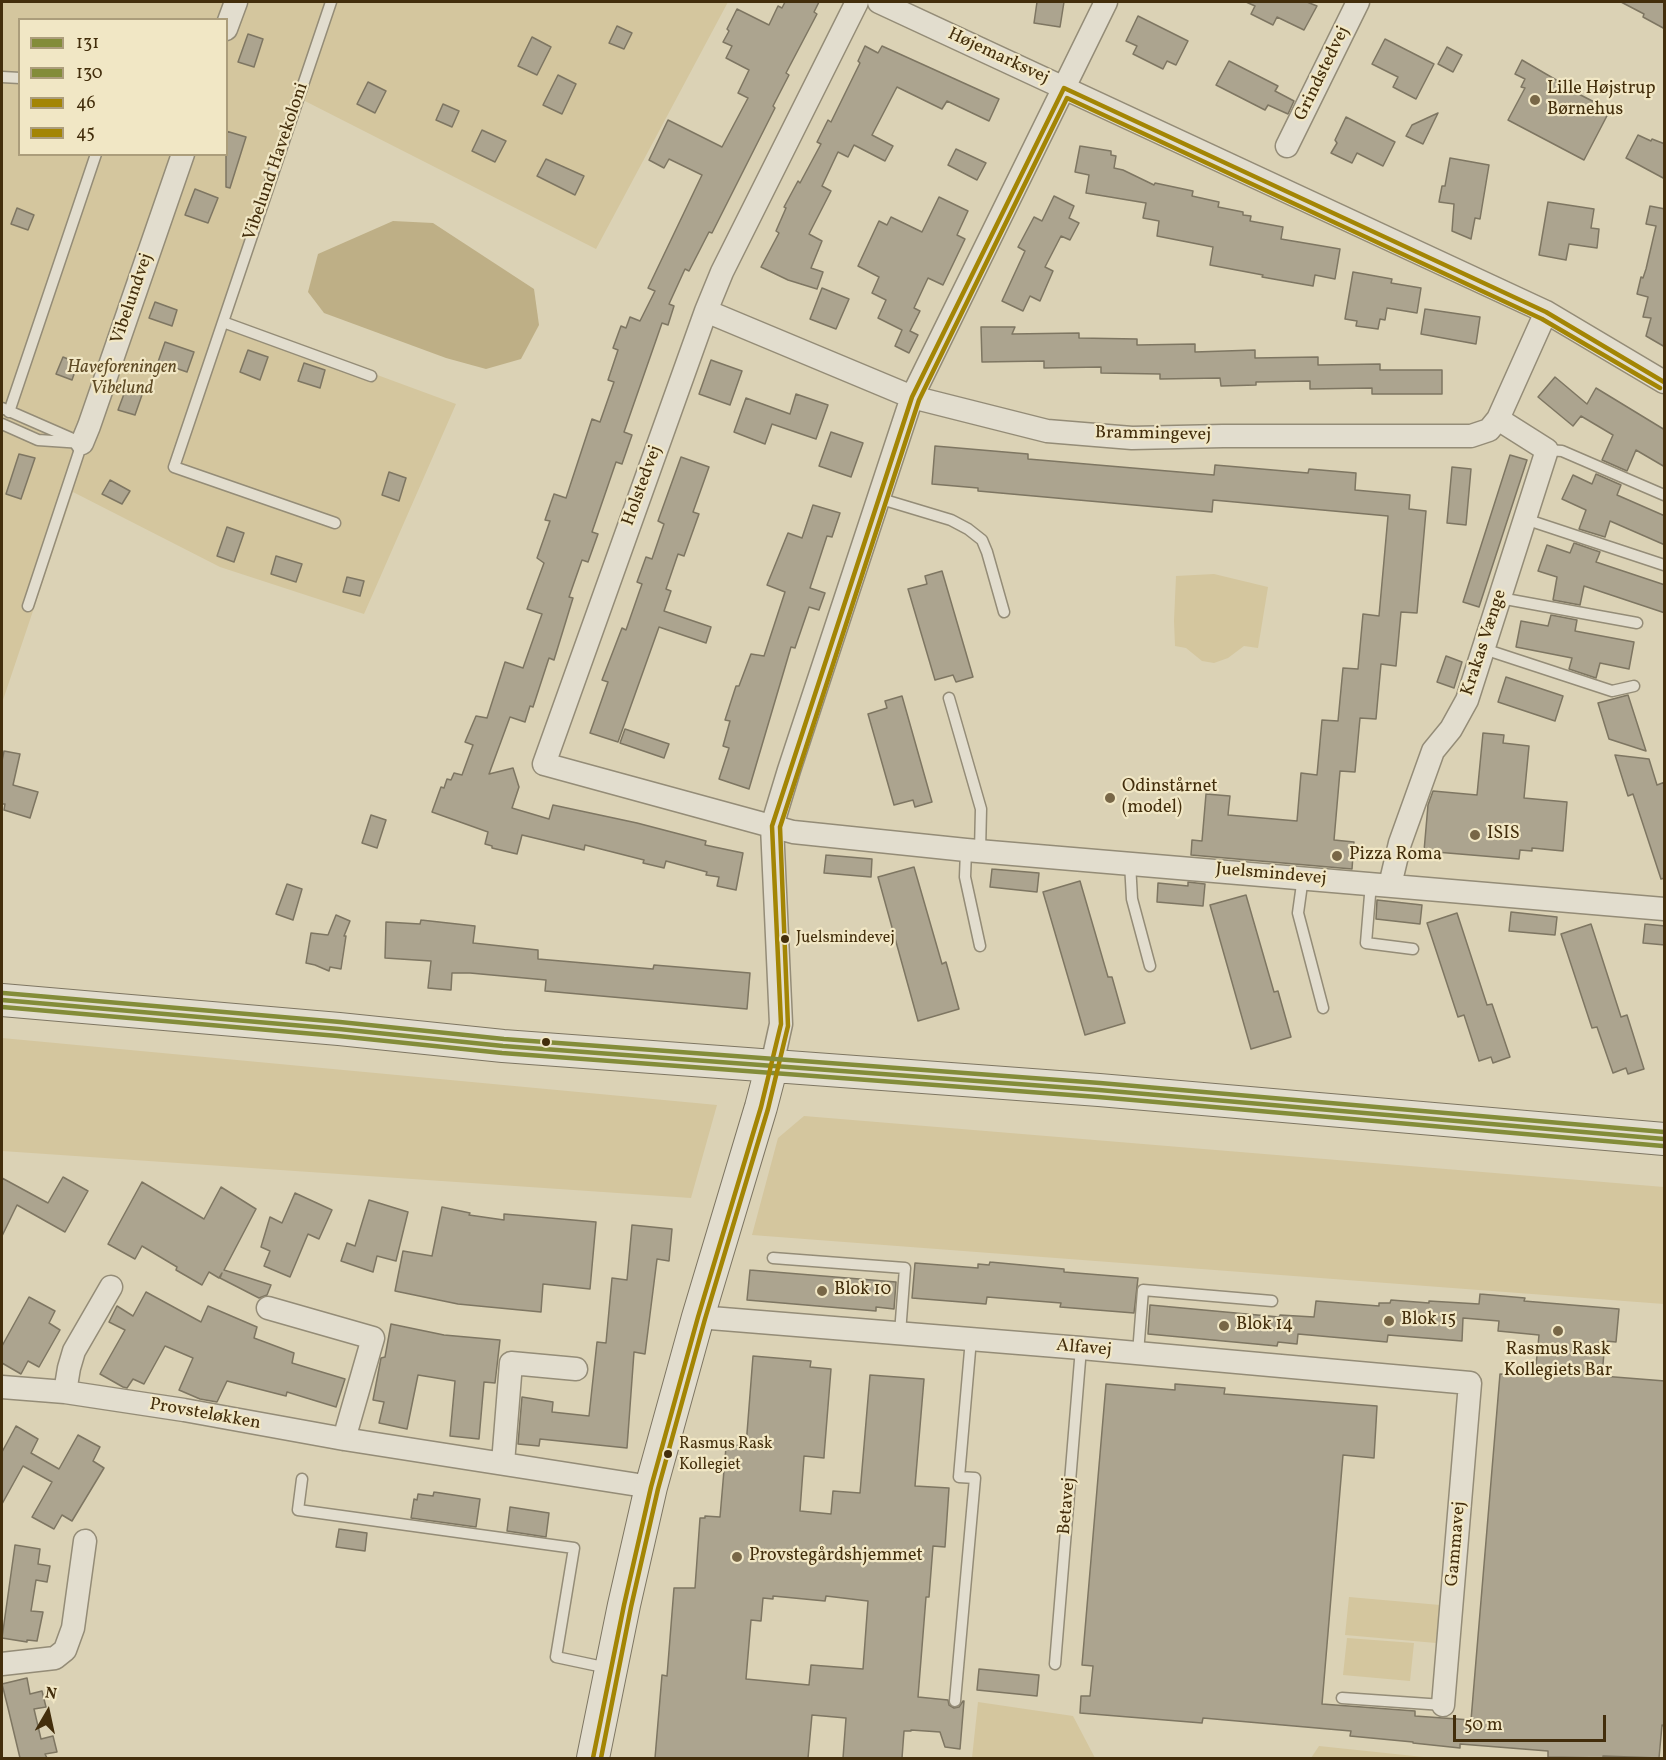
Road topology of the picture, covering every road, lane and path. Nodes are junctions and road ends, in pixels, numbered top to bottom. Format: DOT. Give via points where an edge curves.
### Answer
graph roads {
  1 [pos="236,2"];
  2 [pos="331,2"];
  3 [pos="857,2"];
  4 [pos="879,2"];
  5 [pos="1106,2"];
  6 [pos="1358,2"];
  7 [pos="228,24"];
  8 [pos="2,77"];
  9 [pos="18,78"];
  10 [pos="1064,88"];
  11 [pos="1287,146"];
  12 [pos="95,156"];
  13 [pos="182,156"];
  14 [pos="706,311"];
  15 [pos="1546,312"];
  16 [pos="223,322"];
  17 [pos="371,376"];
  18 [pos="1665,382"];
  19 [pos="912,397"];
  20 [pos="5,410"];
  21 [pos="1498,419"];
  22 [pos="2,424"];
  23 [pos="82,443"];
  24 [pos="1548,450"];
  25 [pos="1665,495"];
  26 [pos="878,498"];
  27 [pos="1525,519"];
  28 [pos="335,523"];
  29 [pos="1665,565"];
  30 [pos="1500,598"];
  31 [pos="28,606"];
  32 [pos="1004,612"];
  33 [pos="1637,623"];
  34 [pos="1484,649"];
  35 [pos="1634,686"];
  36 [pos="949,698"];
  37 [pos="772,826"];
  38 [pos="973,850"];
  39 [pos="1130,863"];
  40 [pos="1303,877"];
  41 [pos="1380,884"];
  42 [pos="1665,909"];
  43 [pos="980,946"];
  44 [pos="1413,949"];
  45 [pos="1150,966"];
  46 [pos="2,1000"];
  47 [pos="1323,1008"];
  48 [pos="772,1065"];
  49 [pos="1665,1139"];
  50 [pos="773,1258"];
  51 [pos="111,1287"];
  52 [pos="1272,1301"];
  53 [pos="268,1308"];
  54 [pos="698,1317"];
  55 [pos="900,1334"];
  56 [pos="971,1339"];
  57 [pos="1081,1348"];
  58 [pos="1138,1353"];
  59 [pos="576,1369"];
  60 [pos="1470,1383"];
  61 [pos="2,1387"];
  62 [pos="65,1392"];
  63 [pos="344,1439"];
  64 [pos="503,1463"];
  65 [pos="302,1479"];
  66 [pos="651,1487"];
  67 [pos="85,1541"];
  68 [pos="2,1664"];
  69 [pos="1055,1664"];
  70 [pos="611,1668"];
  71 [pos="1342,1698"];
  72 [pos="955,1701"];
  73 [pos="1443,1705"];
  74 [pos="593,1758"];
  1 -- 7 [label="street"];
  2 -- 16 [label="lane, Vibelund Havekoloni"];
  3 -- 14 [label="street, Holstedvej"];
  4 -- 10 [label="street, Højemarksvej"];
  5 -- 10 [label="street"];
  6 -- 11 [label="street, Grindstedvej"];
  8 -- 9 [label="lane"];
  10 -- 15 [label="street, Højemarksvej"];
  10 -- 19 [label="street"];
  12 -- 20 [label="lane"];
  13 -- 23 [label="street, Vibelundvej"];
  14 -- 19 [label="street, Brammingevej"];
  14 -- 37 [label="street, Holstedvej" via="544,764"];
  15 -- 18 [label="street, Højemarksvej"];
  15 -- 21 [label="street"];
  16 -- 17 [label="lane"];
  16 -- 28 [label="lane, Vibelund Havekoloni" via="174,467"];
  19 -- 21 [label="street, Brammingevej" via="1047,431 1132,438 1471,436 1489,430"];
  19 -- 26 [label="street"];
  20 -- 23 [label="lane"];
  21 -- 24 [label="street"];
  22 -- 23 [label="lane" via="38,440"];
  23 -- 31 [label="lane"];
  24 -- 25 [label="lane" via="1562,451"];
  24 -- 27 [label="street, Krakas Vænge"];
  26 -- 32 [label="lane" via="951,520 982,540"];
  26 -- 37 [label="street"];
  27 -- 29 [label="lane"];
  27 -- 30 [label="street, Krakas Vænge"];
  30 -- 33 [label="lane"];
  30 -- 34 [label="street, Krakas Vænge"];
  34 -- 35 [label="lane" via="1612,691"];
  34 -- 41 [label="street, Krakas Vænge" via="1467,700 1433,751 1400,843"];
  36 -- 38 [label="lane" via="981,809"];
  37 -- 38 [label="street, Juelsmindevej" via="793,832"];
  37 -- 48 [label="street" via="781,1024"];
  38 -- 39 [label="street, Juelsmindevej"];
  38 -- 43 [label="lane" via="965,877"];
  39 -- 40 [label="street, Juelsmindevej"];
  39 -- 45 [label="lane" via="1132,899"];
  40 -- 41 [label="street, Juelsmindevej"];
  40 -- 47 [label="lane" via="1299,913"];
  41 -- 42 [label="street, Juelsmindevej"];
  41 -- 44 [label="lane" via="1366,943"];
  46 -- 48 [label="main road" via="502,1046"];
  48 -- 49 [label="main road"];
  48 -- 54 [label="main road"];
  50 -- 55 [label="lane" via="905,1268"];
  51 -- 62 [label="street" via="74,1351"];
  52 -- 58 [label="lane" via="1143,1290"];
  53 -- 63 [label="street" via="373,1338"];
  54 -- 55 [label="street, Alfavej"];
  54 -- 66 [label="main road"];
  55 -- 56 [label="street, Alfavej"];
  56 -- 57 [label="street, Alfavej"];
  56 -- 72 [label="lane" via="959,1477 975,1478"];
  57 -- 58 [label="street, Alfavej"];
  57 -- 69 [label="lane, Betavej"];
  58 -- 60 [label="street, Alfavej"];
  59 -- 64 [label="street" via="511,1363"];
  60 -- 73 [label="street, Gammavej"];
  61 -- 62 [label="street, Provsteløkken"];
  62 -- 63 [label="street, Provsteløkken"];
  63 -- 64 [label="street, Provsteløkken"];
  64 -- 66 [label="street, Provsteløkken"];
  65 -- 70 [label="lane" via="298,1510 574,1548 556,1657"];
  66 -- 70 [label="main road"];
  67 -- 68 [label="street" via="73,1628 65,1650 55,1658"];
  70 -- 74 [label="main road"];
  71 -- 73 [label="lane"];
}
